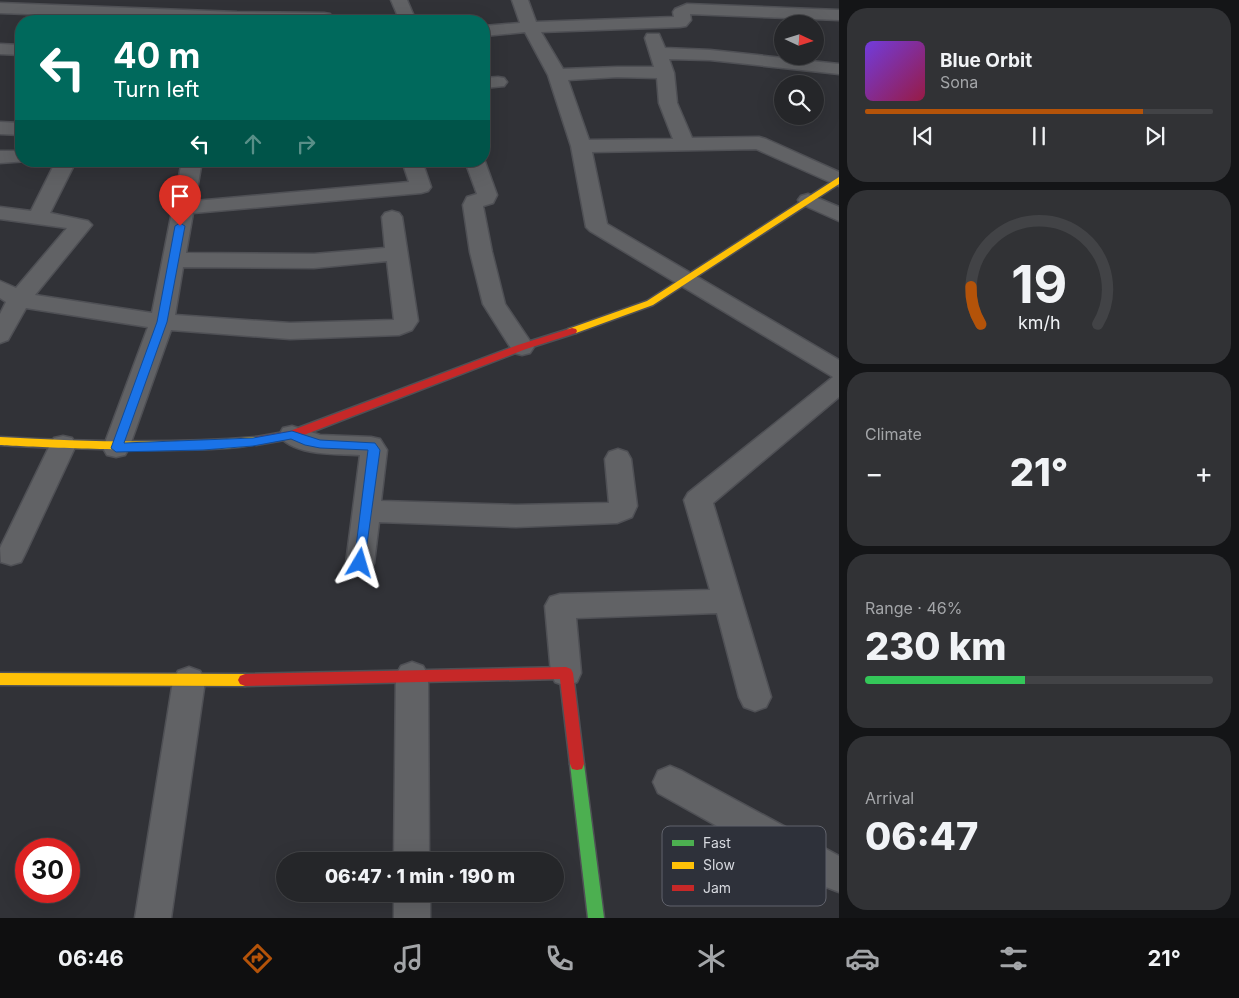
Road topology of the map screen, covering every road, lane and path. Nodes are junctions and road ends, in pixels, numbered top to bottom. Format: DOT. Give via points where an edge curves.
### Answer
graph roads {
  1 [pos="399,0"];
  2 [pos="520,0"];
  3 [pos="318,1"];
  4 [pos="666,2"];
  5 [pos="0,8"];
  6 [pos="681,12"];
  7 [pos="185,15"];
  8 [pos="323,15"];
  9 [pos="405,15"];
  10 [pos="839,15"];
  11 [pos="648,23"];
  12 [pos="530,27"];
  13 [pos="490,30"];
  14 [pos="0,49"];
  15 [pos="15,50"];
  16 [pos="658,53"];
  17 [pos="839,70"];
  18 [pos="665,73"];
  19 [pos="557,75"];
  20 [pos="0,128"];
  21 [pos="15,129"];
  22 [pos="685,144"];
  23 [pos="581,146"];
  24 [pos="0,157"];
  25 [pos="15,157"];
  26 [pos="63,167"];
  27 [pos="191,167"];
  28 [pos="414,167"];
  29 [pos="477,167"];
  30 [pos="839,180"];
  31 [pos="808,200"];
  32 [pos="183,208"];
  33 [pos="0,213"];
  34 [pos="839,215"];
  35 [pos="392,217"];
  36 [pos="37,219"];
  37 [pos="397,254"];
  38 [pos="174,260"];
  39 [pos="686,280"];
  40 [pos="10,294"];
  41 [pos="162,322"];
  42 [pos="0,335"];
  43 [pos="522,347"];
  44 [pos="839,370"];
  45 [pos="839,384"];
  46 [pos="292,434"];
  47 [pos="0,441"];
  48 [pos="63,445"];
  49 [pos="116,448"];
  50 [pos="618,459"];
  51 [pos="366,511"];
  52 [pos="11,554"];
  53 [pos="360,563"];
  54 [pos="728,601"];
  55 [pos="566,673"];
  56 [pos="412,675"];
  57 [pos="0,679"];
  58 [pos="189,681"];
  59 [pos="755,697"];
  60 [pos="670,782"];
  61 [pos="750,826"];
  62 [pos="412,852"];
  63 [pos="826,868"];
  64 [pos="839,875"];
  65 [pos="412,902"];
  66 [pos="153,918"];
  67 [pos="412,918"];
  68 [pos="596,918"];
  1 -- 9 [label="street"];
  2 -- 12 [label="street"];
  3 -- 8 [label="street"];
  4 -- 6 [label="street"];
  5 -- 7 [label="street"];
  6 -- 10 [label="street" via="688,9"];
  6 -- 11 [label="street" via="683,20 680,22"];
  11 -- 12 [label="street"];
  11 -- 16 [label="street"];
  12 -- 13 [label="street"];
  12 -- 19 [label="street"];
  14 -- 15 [label="street"];
  16 -- 17 [label="street" via="710,55"];
  16 -- 18 [label="street"];
  18 -- 19 [label="street"];
  18 -- 22 [label="street" via="668,103"];
  19 -- 23 [label="street"];
  20 -- 21 [label="street"];
  22 -- 23 [label="street"];
  22 -- 30 [label="street" via="758,143"];
  23 -- 39 [label="street" via="597,227"];
  24 -- 25 [label="street"];
  26 -- 36 [label="street"];
  27 -- 32 [label="street"];
  28 -- 32 [label="street" via="421,187"];
  29 -- 43 [label="street" via="487,195 486,199 474,201 473,205 480,252 494,304"];
  30 -- 31 [label="street"];
  31 -- 34 [label="street"];
  31 -- 39 [label="street"];
  32 -- 38 [label="street"];
  33 -- 36 [label="street"];
  35 -- 37 [label="street"];
  36 -- 40 [label="street" via="81,225"];
  37 -- 38 [label="street" via="314,260"];
  37 -- 41 [label="street" via="406,321 399,327 290,331"];
  38 -- 41 [label="street"];
  39 -- 43 [label="street" via="650,303"];
  39 -- 44 [label="street"];
  40 -- 41 [label="street"];
  40 -- 42 [label="street"];
  41 -- 49 [label="street"];
  43 -- 46 [label="street"];
  45 -- 54 [label="street" via="698,500"];
  46 -- 49 [label="street" via="253,442 203,446"];
  46 -- 51 [label="street" via="320,444 371,446 374,450"];
  47 -- 48 [label="street"];
  48 -- 49 [label="street"];
  48 -- 52 [label="street"];
  50 -- 51 [label="street" via="623,506 617,513 516,516"];
  51 -- 53 [label="street"];
  54 -- 55 [label="street" via="560,606"];
  54 -- 59 [label="street"];
  55 -- 56 [label="street"];
  55 -- 68 [label="street"];
  56 -- 58 [label="street"];
  56 -- 62 [label="street"];
  57 -- 58 [label="street"];
  58 -- 66 [label="street"];
  60 -- 61 [label="street"];
  63 -- 64 [label="street"];
  65 -- 67 [label="street"];
}
